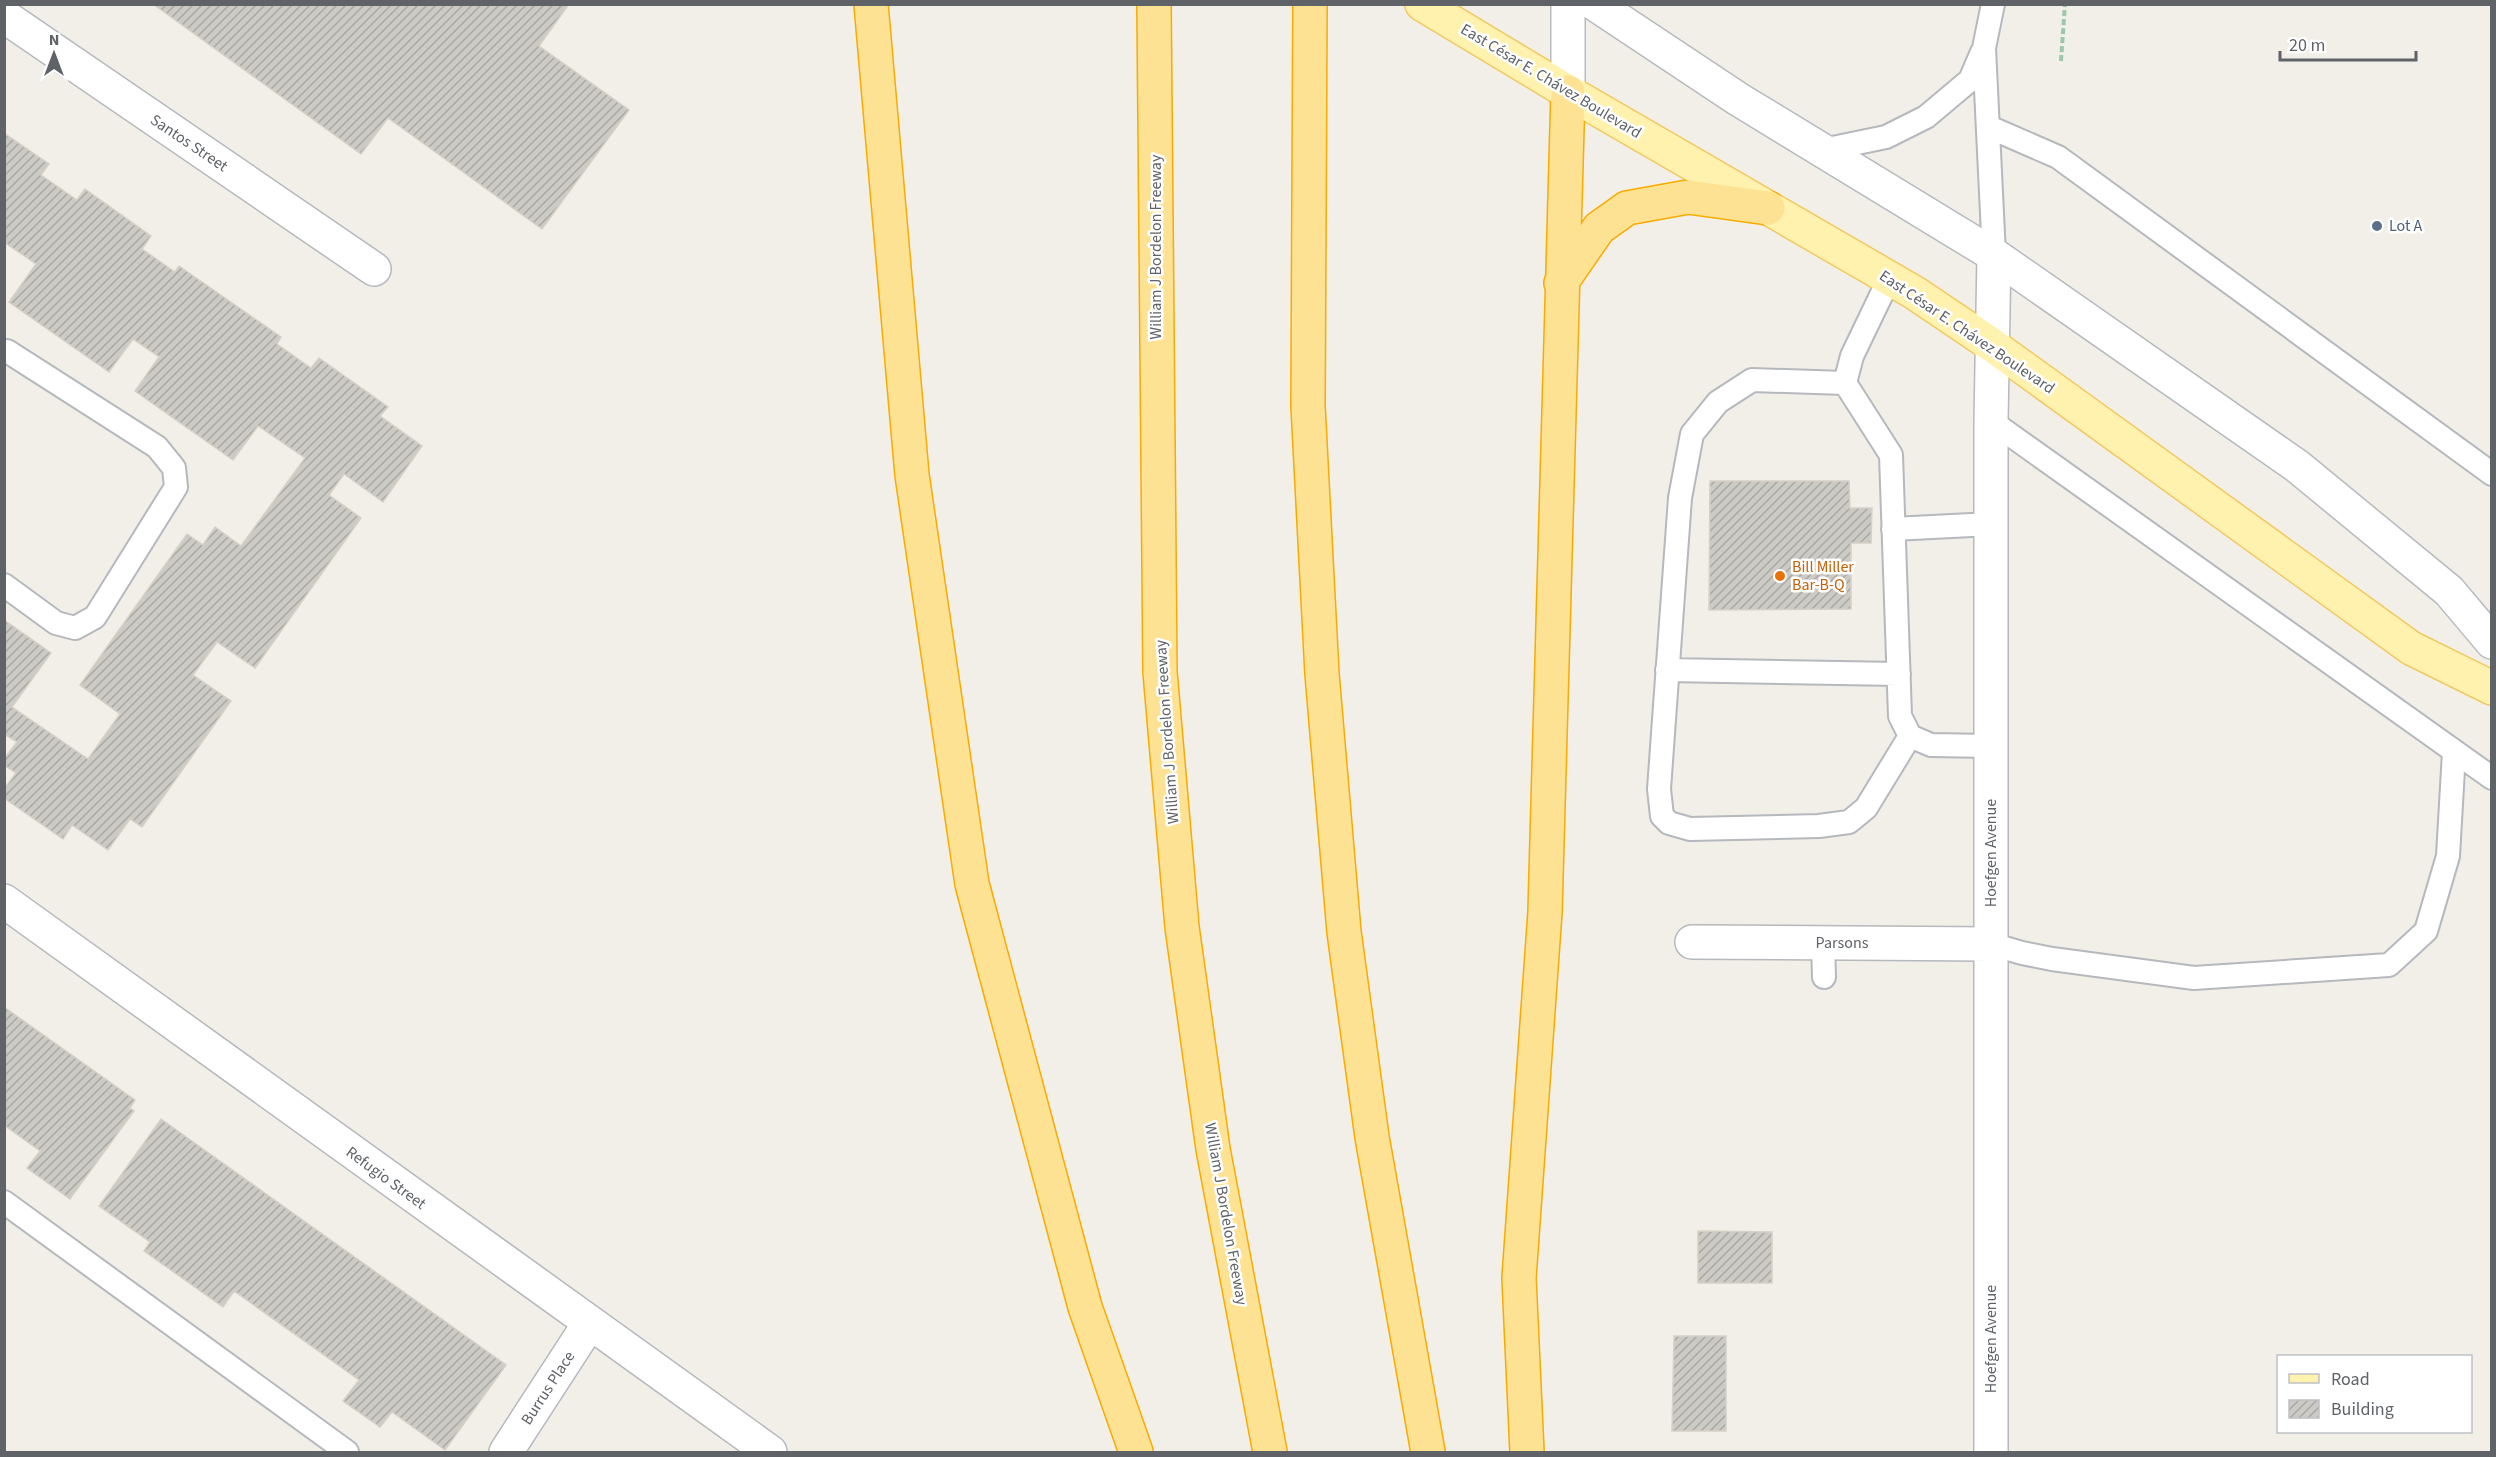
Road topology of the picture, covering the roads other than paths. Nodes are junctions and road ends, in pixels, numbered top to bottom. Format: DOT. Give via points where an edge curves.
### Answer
graph roads {
  1 [pos="871,4"];
  2 [pos="1154,4"];
  3 [pos="1311,4"];
  4 [pos="1422,4"];
  5 [pos="1568,4"];
  6 [pos="1595,4"];
  7 [pos="1993,4"];
  8 [pos="4,16"];
  9 [pos="1984,48"];
  10 [pos="1568,92"];
  11 [pos="1989,127"];
  12 [pos="1823,150"];
  13 [pos="1768,208"];
  14 [pos="1994,255"];
  15 [pos="374,269"];
  16 [pos="1889,279"];
  17 [pos="1561,284"];
  18 [pos="1992,345"];
  19 [pos="4,352"];
  20 [pos="1845,383"];
  21 [pos="1990,421"];
  22 [pos="2492,474"];
  23 [pos="1990,524"];
  24 [pos="1893,529"];
  25 [pos="4,585"];
  26 [pos="2492,642"];
  27 [pos="1667,670"];
  28 [pos="1899,674"];
  29 [pos="2492,688"];
  30 [pos="1910,736"];
  31 [pos="1991,746"];
  32 [pos="2454,752"];
  33 [pos="2492,778"];
  34 [pos="4,901"];
  35 [pos="1692,942"];
  36 [pos="1823,943"];
  37 [pos="1991,944"];
  38 [pos="1824,977"];
  39 [pos="4,1202"];
  40 [pos="589,1324"];
  41 [pos="347,1452"];
  42 [pos="506,1452"];
  43 [pos="770,1452"];
  44 [pos="1136,1452"];
  45 [pos="1270,1452"];
  46 [pos="1428,1452"];
  47 [pos="1527,1452"];
  48 [pos="1990,1452"];
  1 -- 44 [label="highway" via="912,475 972,884 1085,1307"];
  2 -- 45 [label="highway, William J Bordelon Freeway" via="1160,672 1182,927 1213,1149"];
  3 -- 46 [label="highway" via="1308,406 1322,674 1344,932 1371,1137"];
  4 -- 10 [label="main road, East César E. Chávez Boulevard"];
  5 -- 10 [label="street"];
  6 -- 12 [label="street"];
  7 -- 9 [label="lane"];
  8 -- 15 [label="street, Santos Street"];
  9 -- 11 [label="lane"];
  9 -- 12 [label="lane" via="1970,80 1926,117 1886,137"];
  10 -- 13 [label="main road, East César E. Chávez Boulevard"];
  10 -- 17 [label="highway"];
  11 -- 14 [label="lane"];
  11 -- 22 [label="lane" via="2058,157"];
  12 -- 14 [label="street"];
  13 -- 16 [label="main road, East César E. Chávez Boulevard"];
  13 -- 17 [label="highway" via="1688,197 1627,208 1599,228"];
  14 -- 18 [label="street, Hoefgen Avenue"];
  14 -- 26 [label="street" via="2297,466 2449,591"];
  16 -- 18 [label="main road, East César E. Chávez Boulevard"];
  16 -- 20 [label="lane" via="1852,356"];
  17 -- 47 [label="highway" via="1545,912 1519,1278"];
  18 -- 21 [label="street, Hoefgen Avenue"];
  18 -- 29 [label="main road, East César E. Chávez Boulevard" via="2411,648"];
  19 -- 25 [label="lane" via="157,447 174,468 176,487 95,617 75,628 56,623"];
  20 -- 24 [label="lane" via="1891,454"];
  20 -- 27 [label="lane" via="1752,380 1718,402 1692,434 1680,498"];
  21 -- 23 [label="street, Hoefgen Avenue"];
  21 -- 32 [label="lane"];
  23 -- 24 [label="lane"];
  23 -- 31 [label="street, Hoefgen Avenue"];
  24 -- 28 [label="lane"];
  27 -- 28 [label="lane"];
  27 -- 30 [label="lane" via="1659,789 1662,816 1669,823 1690,829 1849,822 1866,808"];
  28 -- 30 [label="lane" via="1900,716"];
  30 -- 31 [label="lane" via="1931,745"];
  31 -- 37 [label="street, Hoefgen Avenue"];
  32 -- 33 [label="lane"];
  32 -- 37 [label="lane" via="2448,856 2427,931 2389,965 2193,978 2022,953"];
  34 -- 40 [label="street, Refugio Street"];
  35 -- 36 [label="street, Parsons"];
  36 -- 37 [label="street, Parsons"];
  36 -- 38 [label="lane"];
  37 -- 48 [label="street, Hoefgen Avenue"];
  39 -- 41 [label="lane"];
  40 -- 42 [label="street, Burrus Place"];
  40 -- 43 [label="street, Refugio Street"];
}
